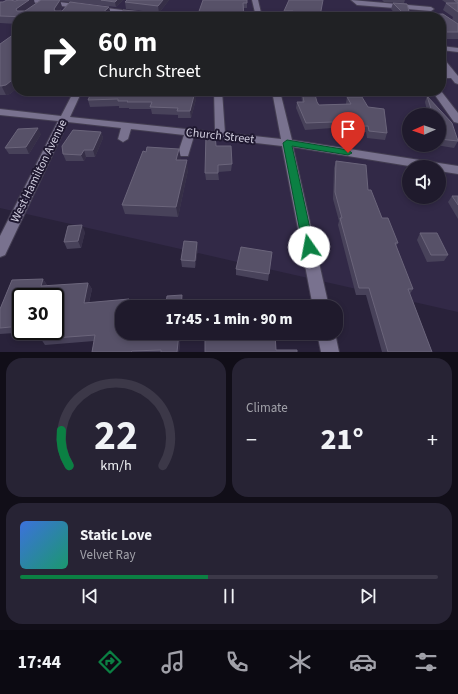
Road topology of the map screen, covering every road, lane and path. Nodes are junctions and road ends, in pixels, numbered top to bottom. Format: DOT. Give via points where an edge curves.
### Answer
graph roads {
  1 [pos="255,0"];
  2 [pos="354,0"];
  3 [pos="419,0"];
  4 [pos="27,1"];
  5 [pos="44,2"];
  6 [pos="69,5"];
  7 [pos="123,6"];
  8 [pos="34,9"];
  9 [pos="64,11"];
  10 [pos="112,12"];
  11 [pos="118,12"];
  12 [pos="258,12"];
  13 [pos="446,49"];
  14 [pos="458,50"];
  15 [pos="446,67"];
  16 [pos="446,76"];
  17 [pos="456,78"];
  18 [pos="76,96"];
  19 [pos="218,96"];
  20 [pos="277,96"];
  21 [pos="440,96"];
  22 [pos="0,112"];
  23 [pos="64,119"];
  24 [pos="458,120"];
  25 [pos="127,126"];
  26 [pos="190,132"];
  27 [pos="220,136"];
  28 [pos="124,138"];
  29 [pos="287,143"];
  30 [pos="184,153"];
  31 [pos="402,161"];
  32 [pos="446,168"];
  33 [pos="458,170"];
  34 [pos="0,251"];
  35 [pos="320,300"];
  36 [pos="327,340"];
  37 [pos="330,352"];
  1 -- 12 [label="street"];
  2 -- 3 [label="street" via="357,3 433,11"];
  4 -- 5 [label="street"];
  5 -- 6 [label="street"];
  5 -- 8 [label="street"];
  6 -- 9 [label="street"];
  6 -- 10 [label="street" via="103,8"];
  7 -- 11 [label="street"];
  13 -- 14 [label="street"];
  15 -- 17 [label="street"];
  16 -- 17 [label="street"];
  18 -- 23 [label="street, West Hamilton Avenue"];
  19 -- 27 [label="street"];
  20 -- 29 [label="street"];
  21 -- 24 [label="street"];
  22 -- 23 [label="street, Church Street"];
  23 -- 25 [label="street, Church Street"];
  23 -- 34 [label="street, West Hamilton Avenue"];
  25 -- 26 [label="street, Church Street"];
  25 -- 28 [label="street"];
  26 -- 27 [label="street, Church Street"];
  26 -- 30 [label="street"];
  27 -- 29 [label="street, Church Street"];
  29 -- 31 [label="street, Church Street"];
  29 -- 35 [label="street"];
  32 -- 33 [label="street, Church Street"];
  36 -- 37 [label="street"];
}
